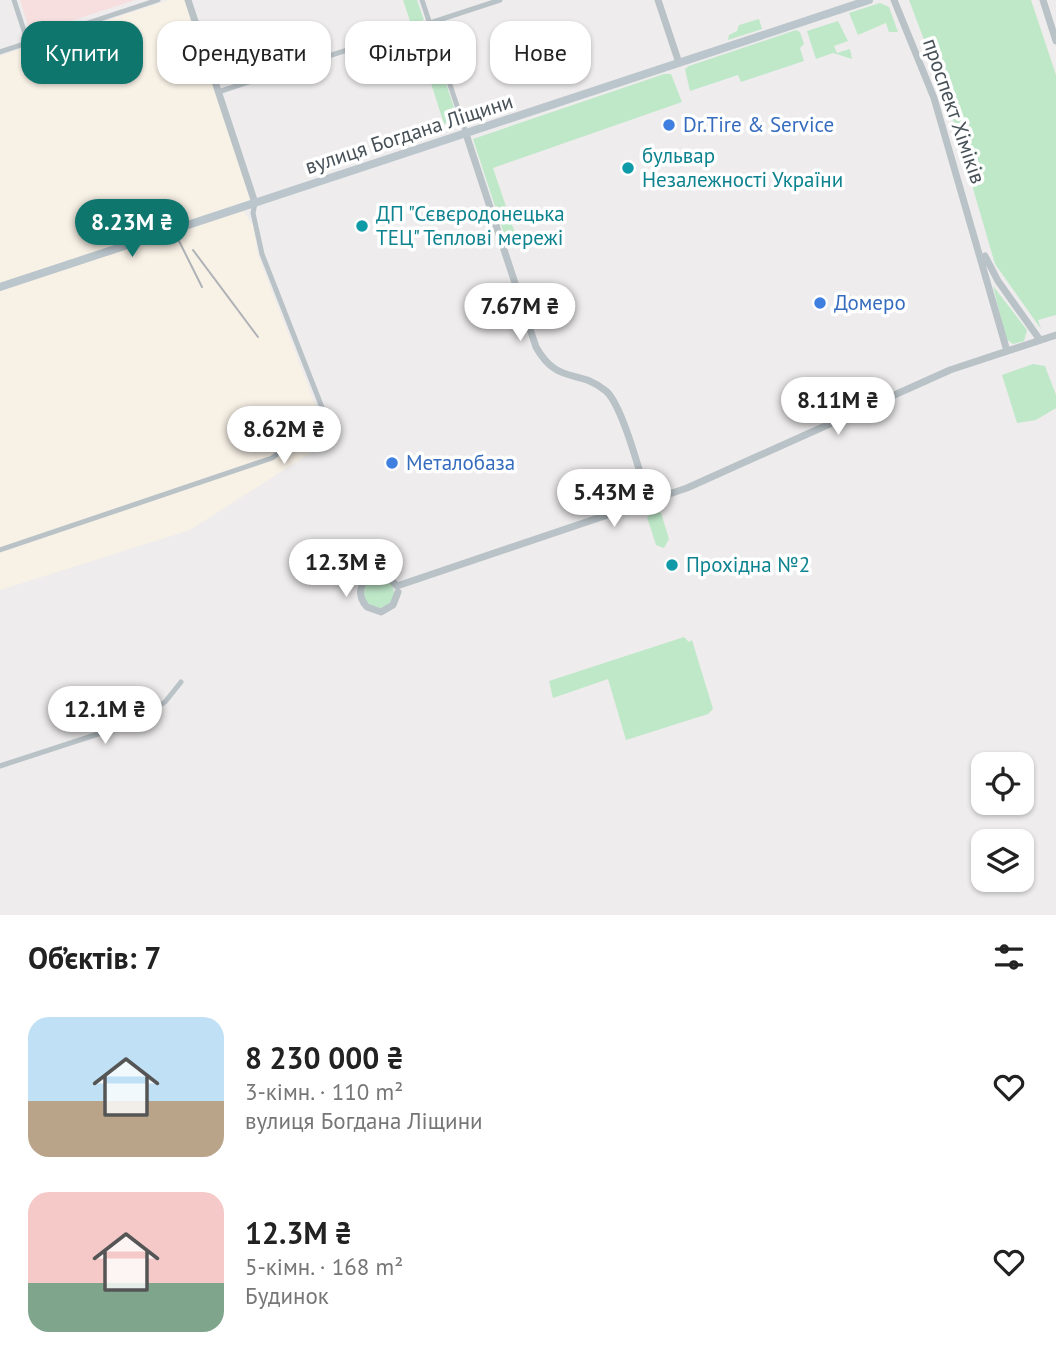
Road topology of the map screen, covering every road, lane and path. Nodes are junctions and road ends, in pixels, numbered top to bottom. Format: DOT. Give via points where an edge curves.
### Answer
graph roads {
  1 [pos="14,0"];
  2 [pos="159,0"];
  3 [pos="188,0"];
  4 [pos="422,0"];
  5 [pos="500,0"];
  6 [pos="659,0"];
  7 [pos="869,0"];
  8 [pos="894,0"];
  9 [pos="1042,0"];
  10 [pos="95,21"];
  11 [pos="428,21"];
  12 [pos="435,21"];
  13 [pos="21,22"];
  14 [pos="1056,41"];
  15 [pos="21,45"];
  16 [pos="345,50"];
  17 [pos="0,52"];
  18 [pos="679,63"];
  19 [pos="449,84"];
  20 [pos="218,92"];
  21 [pos="466,134"];
  22 [pos="255,203"];
  23 [pos="976,236"];
  24 [pos="0,287"];
  25 [pos="1056,335"];
  26 [pos="1040,340"];
  27 [pos="1007,351"];
  28 [pos="649,502"];
  29 [pos="0,550"];
  30 [pos="398,589"];
  31 [pos="180,682"];
  32 [pos="0,766"];
  1 -- 13 [label="street"];
  2 -- 10 [label="street"];
  3 -- 20 [label="street"];
  4 -- 11 [label="street"];
  5 -- 12 [label="street"];
  6 -- 18 [label="street"];
  7 -- 18 [label="main road, вулиця Богдана Ліщини"];
  8 -- 23 [label="street, проспект Хіміків" via="934,98"];
  9 -- 14 [label="street"];
  15 -- 17 [label="street"];
  16 -- 20 [label="street"];
  18 -- 21 [label="main road, вулиця Богдана Ліщини"];
  19 -- 21 [label="street"];
  20 -- 22 [label="street"];
  21 -- 22 [label="main road, вулиця Богдана Ліщини"];
  21 -- 28 [label="street" via="536,347 555,372 598,386 614,400"];
  22 -- 24 [label="main road, вулиця Богдана Ліщини"];
  22 -- 29 [label="street" via="261,254 323,410 272,458"];
  23 -- 26 [label="street, проспект Хіміків" via="998,281"];
  23 -- 27 [label="street, проспект Хіміків"];
  25 -- 26 [label="street"];
  26 -- 27 [label="street"];
  27 -- 28 [label="street" via="950,370"];
  28 -- 30 [label="street"];
  30 -- 30 [label="street" via="391,578 376,574 364,581 360,597 370,609 381,612 393,605"];
  31 -- 32 [label="street" via="165,702 132,723"];
}
